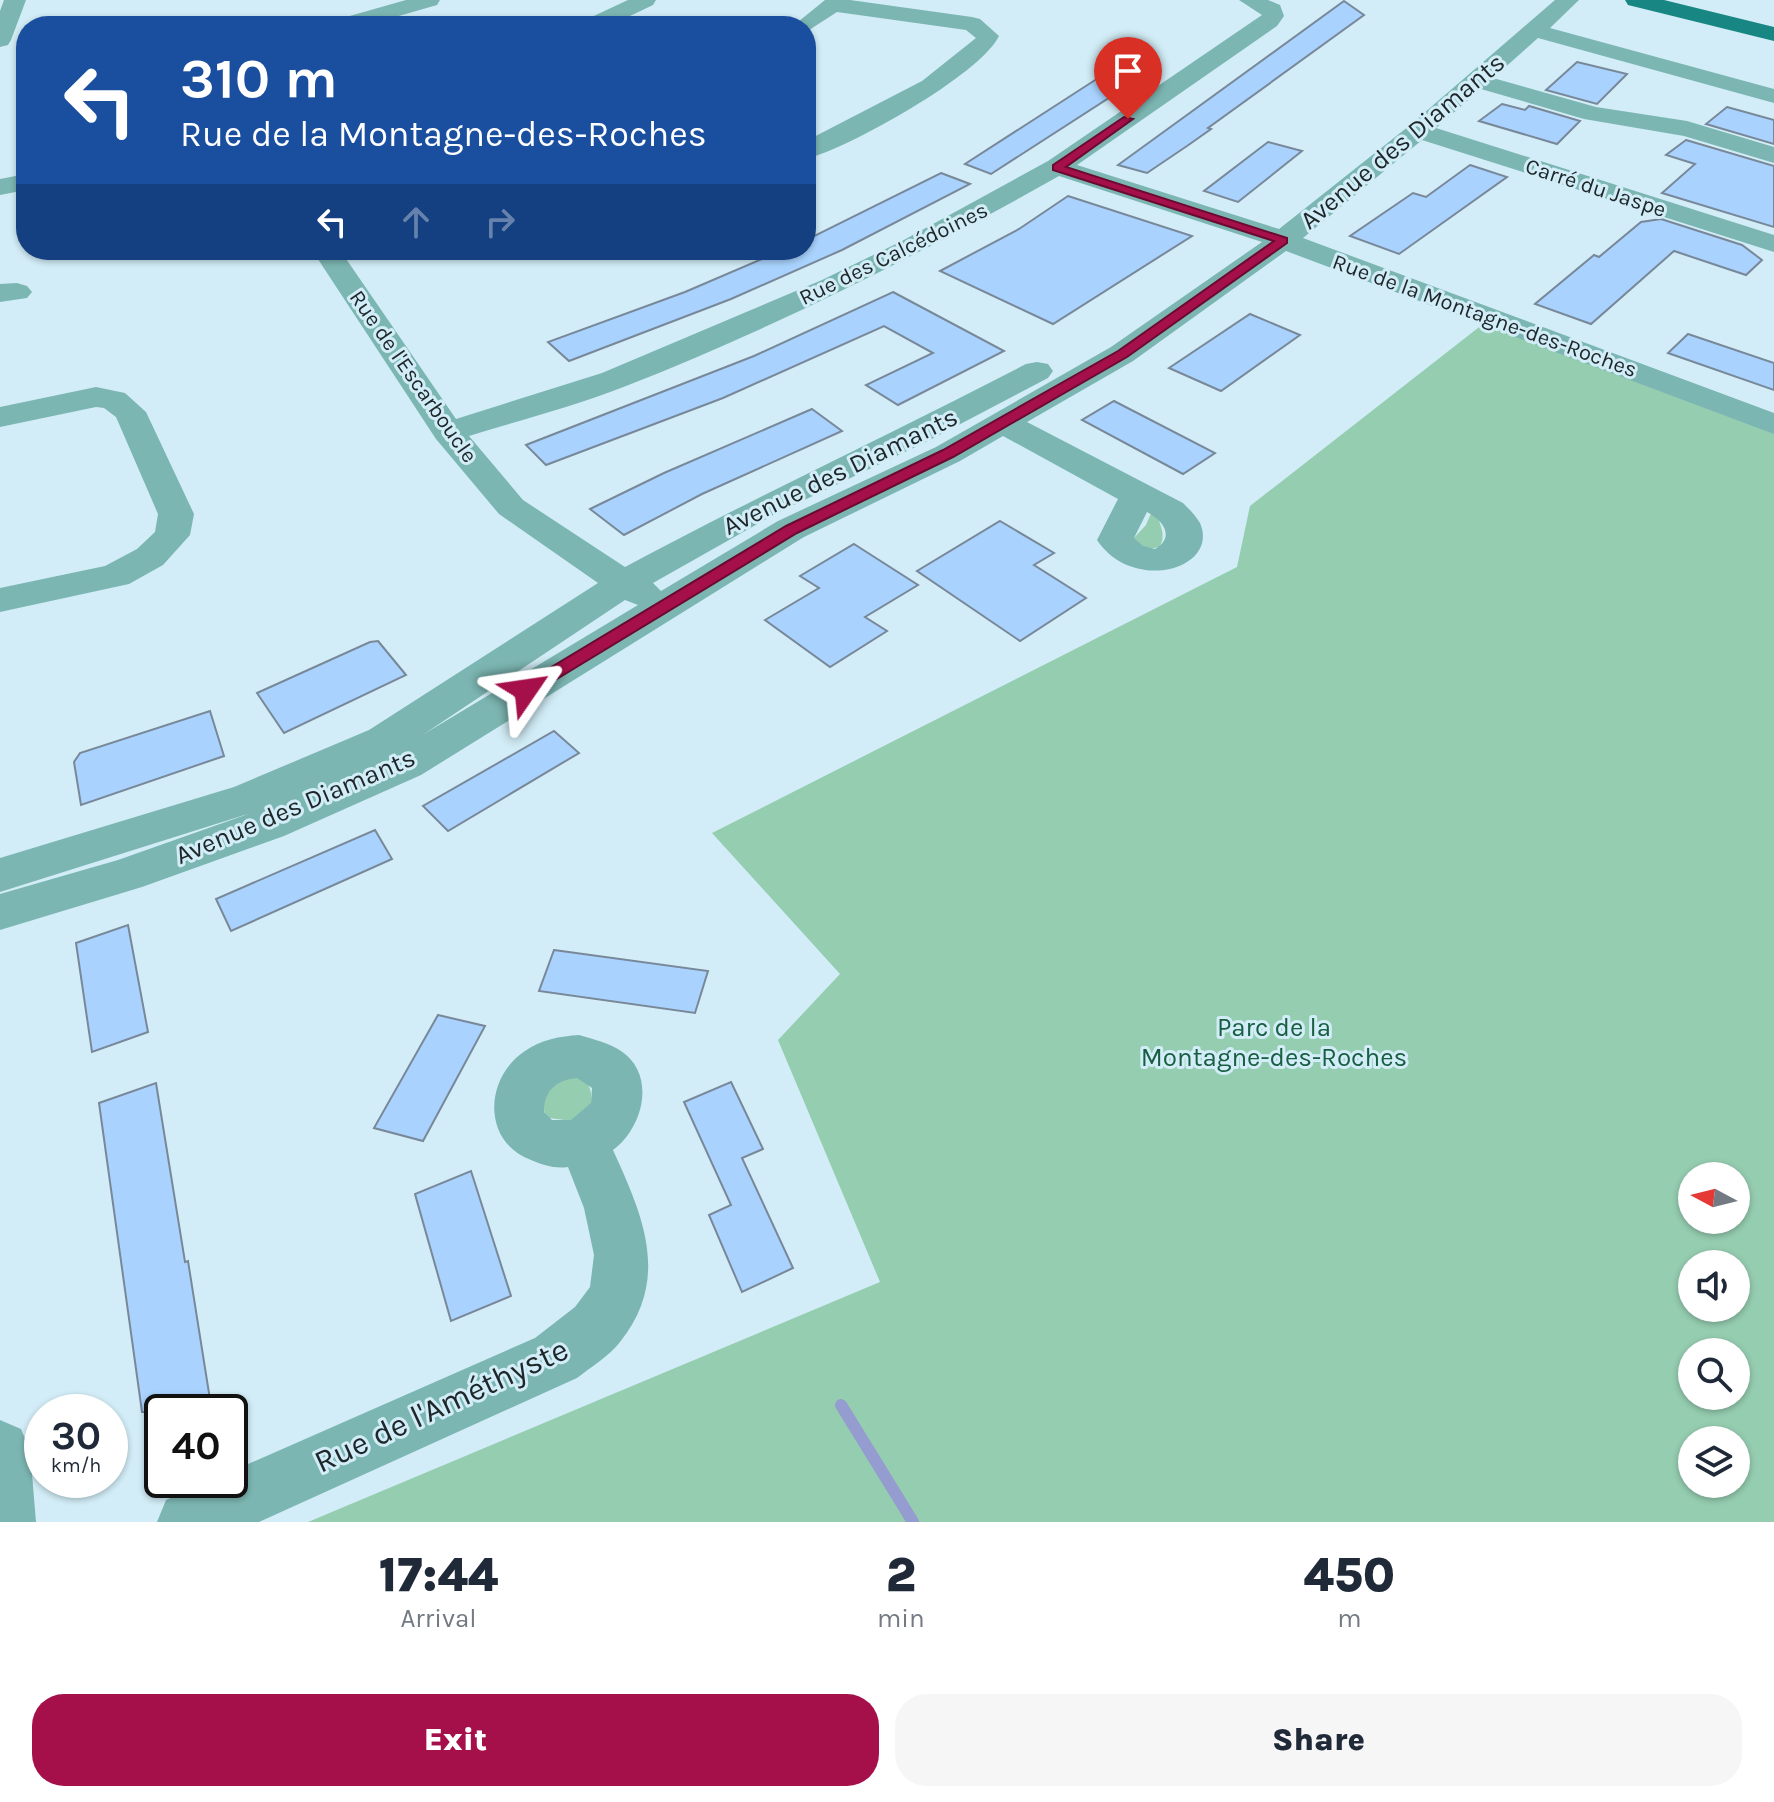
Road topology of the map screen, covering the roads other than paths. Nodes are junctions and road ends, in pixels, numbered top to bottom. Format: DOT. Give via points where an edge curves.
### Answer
graph roads {
  1 [pos="15,0"];
  2 [pos="429,0"];
  3 [pos="645,0"];
  4 [pos="1250,0"];
  5 [pos="1568,0"];
  6 [pos="1636,0"];
  7 [pos="837,2"];
  8 [pos="1533,15"];
  9 [pos="374,16"];
  10 [pos="612,16"];
  11 [pos="816,17"];
  12 [pos="1607,28"];
  13 [pos="1774,34"];
  14 [pos="0,40"];
  15 [pos="1583,44"];
  16 [pos="1764,71"];
  17 [pos="1476,80"];
  18 [pos="1743,87"];
  19 [pos="1774,96"];
  20 [pos="1418,131"];
  21 [pos="816,146"];
  22 [pos="1774,155"];
  23 [pos="1057,167"];
  24 [pos="1269,235"];
  25 [pos="1774,244"];
  26 [pos="333,260"];
  27 [pos="0,417"];
  28 [pos="1003,423"];
  29 [pos="1774,424"];
  30 [pos="448,432"];
  31 [pos="1136,497"];
  32 [pos="625,583"];
  33 [pos="0,600"];
  34 [pos="664,606"];
  35 [pos="0,875"];
  36 [pos="0,912"];
  37 [pos="582,1141"];
  38 [pos="0,1450"];
  39 [pos="5,1522"];
  40 [pos="188,1522"];
  1 -- 14 [label="street"];
  2 -- 9 [label="street"];
  3 -- 10 [label="street"];
  4 -- 23 [label="street, Rue des Calcédoines" via="1272,10 1269,21"];
  5 -- 8 [label="street, Avenue des Diamants"];
  6 -- 13 [label="main road"];
  7 -- 11 [label="street"];
  7 -- 21 [label="street" via="972,24 988,36 930,86"];
  8 -- 15 [label="street"];
  8 -- 17 [label="street, Avenue des Diamants"];
  8 -- 24 [label="street, Avenue des Diamants"];
  12 -- 15 [label="street"];
  15 -- 18 [label="street"];
  16 -- 18 [label="street"];
  17 -- 20 [label="street, Avenue des Diamants"];
  17 -- 22 [label="street" via="1593,114 1687,129"];
  18 -- 19 [label="street"];
  20 -- 24 [label="street, Avenue des Diamants"];
  20 -- 25 [label="street, Carré du Jaspe"];
  23 -- 24 [label="street, Rue de la Montagne-des-Roches"];
  23 -- 30 [label="street, Rue des Calcédoines" via="818,292 613,380"];
  24 -- 28 [label="street, Avenue des Diamants" via="1122,354"];
  24 -- 29 [label="street, Rue de la Montagne-des-Roches"];
  24 -- 32 [label="street, Avenue des Diamants" via="1023,379 765,506"];
  26 -- 30 [label="street, Rue de l'Escarboucle"];
  27 -- 33 [label="street" via="96,397 114,400 130,412 176,514 172,535 150,557 116,576"];
  28 -- 31 [label="street"];
  28 -- 34 [label="street, Avenue des Diamants" via="791,529"];
  30 -- 32 [label="street, Rue de l'Escarboucle" via="511,507"];
  32 -- 34 [label="street, Rue de l'Escarboucle"];
  32 -- 35 [label="street, Avenue des Diamants" via="384,740 249,798"];
  34 -- 36 [label="street, Avenue des Diamants" via="406,764 240,834"];
  37 -- 40 [label="street, Rue de l'Améthyste" via="613,1209 622,1249 619,1290 601,1322 556,1358"];
  38 -- 39 [label="street"];
}
